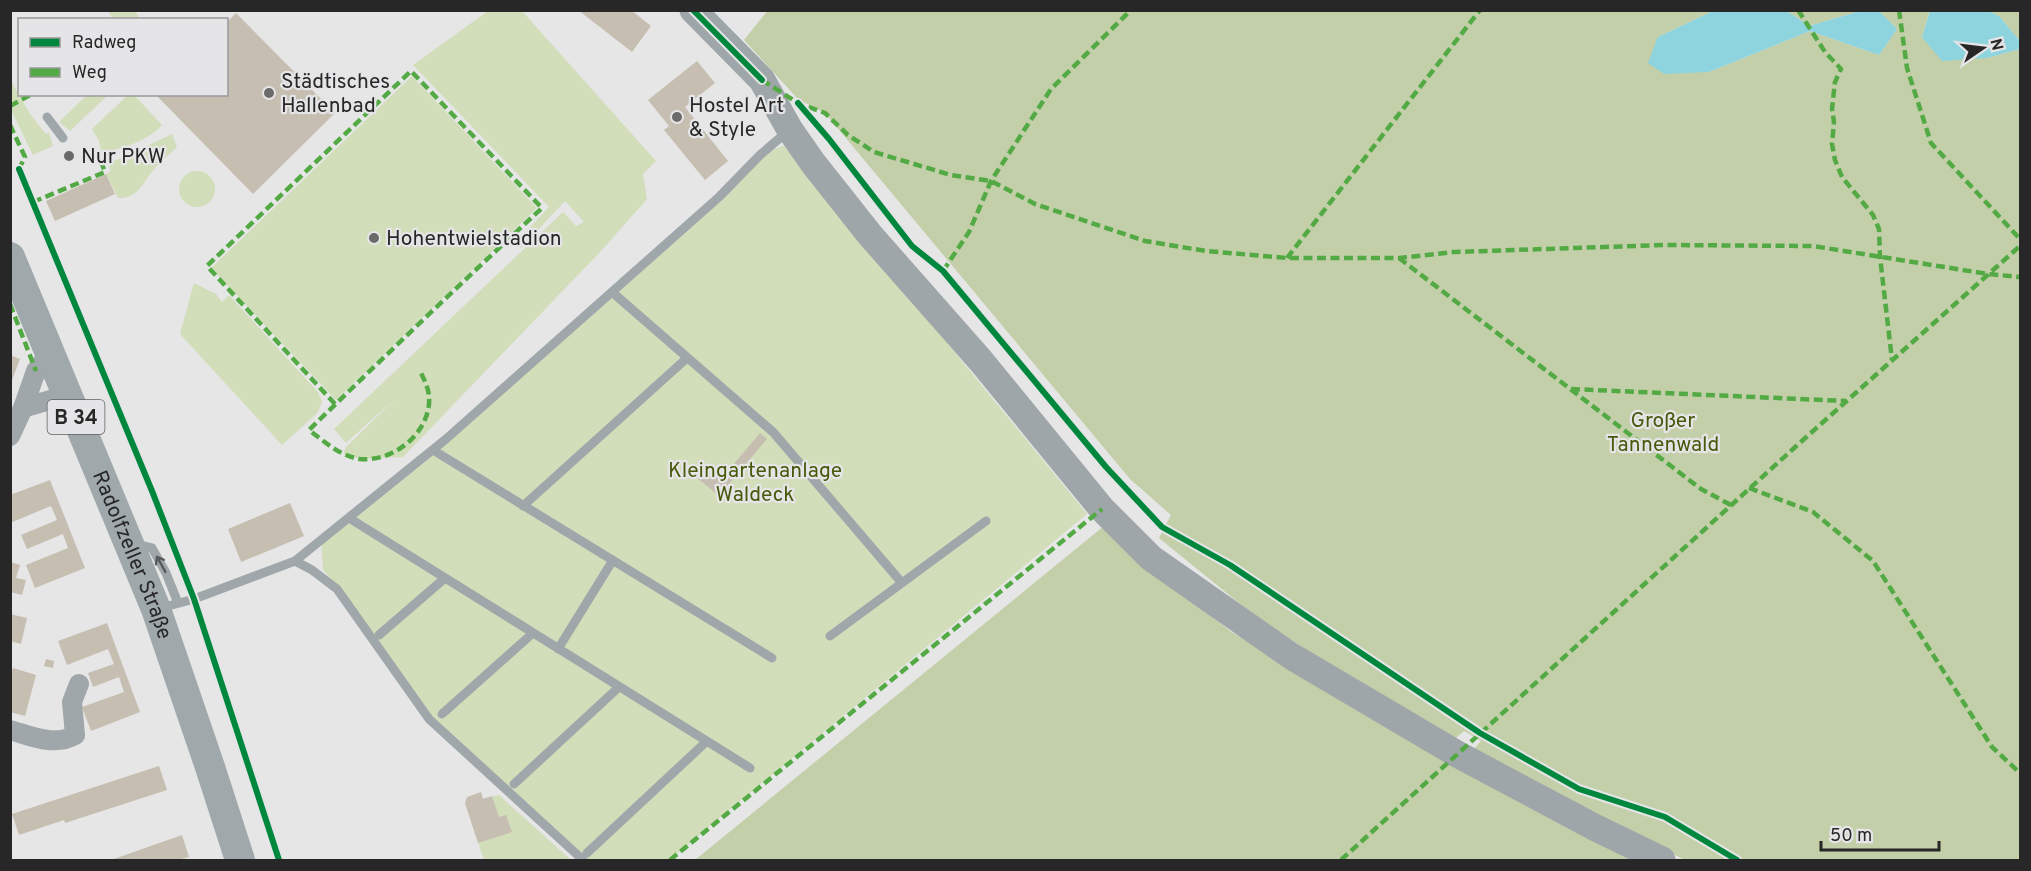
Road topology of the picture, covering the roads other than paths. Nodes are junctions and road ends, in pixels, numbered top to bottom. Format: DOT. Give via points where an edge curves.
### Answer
graph roads {
  1 [pos="693,10"];
  2 [pos="46,117"];
  3 [pos="790,130"];
  4 [pos="63,138"];
  5 [pos="10,257"];
  6 [pos="612,292"];
  7 [pos="50,353"];
  8 [pos="687,358"];
  9 [pos="67,395"];
  10 [pos="23,408"];
  11 [pos="10,436"];
  12 [pos="433,450"];
  13 [pos="523,506"];
  14 [pos="349,518"];
  15 [pos="986,521"];
  16 [pos="613,560"];
  17 [pos="295,561"];
  18 [pos="444,578"];
  19 [pos="902,583"];
  20 [pos="167,606"];
  21 [pos="532,633"];
  22 [pos="379,635"];
  23 [pos="830,636"];
  24 [pos="558,649"];
  25 [pos="772,658"];
  26 [pos="79,684"];
  27 [pos="619,687"];
  28 [pos="442,714"];
  29 [pos="10,730"];
  30 [pos="707,741"];
  31 [pos="750,768"];
  32 [pos="514,784"];
  33 [pos="585,857"];
  34 [pos="240,861"];
  35 [pos="1662,861"];
  1 -- 3 [label="main road" via="762,80"];
  2 -- 4 [label="lane"];
  3 -- 6 [label="lane"];
  3 -- 35 [label="main road" via="870,235 981,361 1102,509 1151,558 1291,656 1457,754"];
  5 -- 7 [label="main road, Radolfzeller Straße / B 34"];
  6 -- 8 [label="lane"];
  6 -- 12 [label="lane"];
  7 -- 9 [label="main road, Radolfzeller Straße / B 34"];
  7 -- 10 [label="street" via="36,371"];
  8 -- 13 [label="lane"];
  8 -- 19 [label="lane" via="773,432"];
  9 -- 10 [label="street"];
  9 -- 20 [label="main road, Radolfzeller Straße / B 34" via="128,542"];
  10 -- 11 [label="street"];
  12 -- 13 [label="lane"];
  12 -- 14 [label="lane"];
  13 -- 16 [label="lane"];
  14 -- 17 [label="lane"];
  14 -- 18 [label="lane"];
  15 -- 19 [label="lane"];
  16 -- 24 [label="lane"];
  16 -- 25 [label="lane"];
  17 -- 20 [label="lane"];
  17 -- 33 [label="lane" via="337,589 429,719"];
  18 -- 21 [label="lane"];
  18 -- 22 [label="lane"];
  19 -- 23 [label="lane"];
  20 -- 34 [label="main road, Radolfzeller Straße / B 34" via="209,764"];
  21 -- 24 [label="lane"];
  21 -- 28 [label="lane"];
  24 -- 27 [label="lane"];
  26 -- 29 [label="street" via="72,702 75,735 66,741 45,740"];
  27 -- 30 [label="lane"];
  27 -- 32 [label="lane"];
  30 -- 31 [label="lane"];
  30 -- 33 [label="lane"];
}
